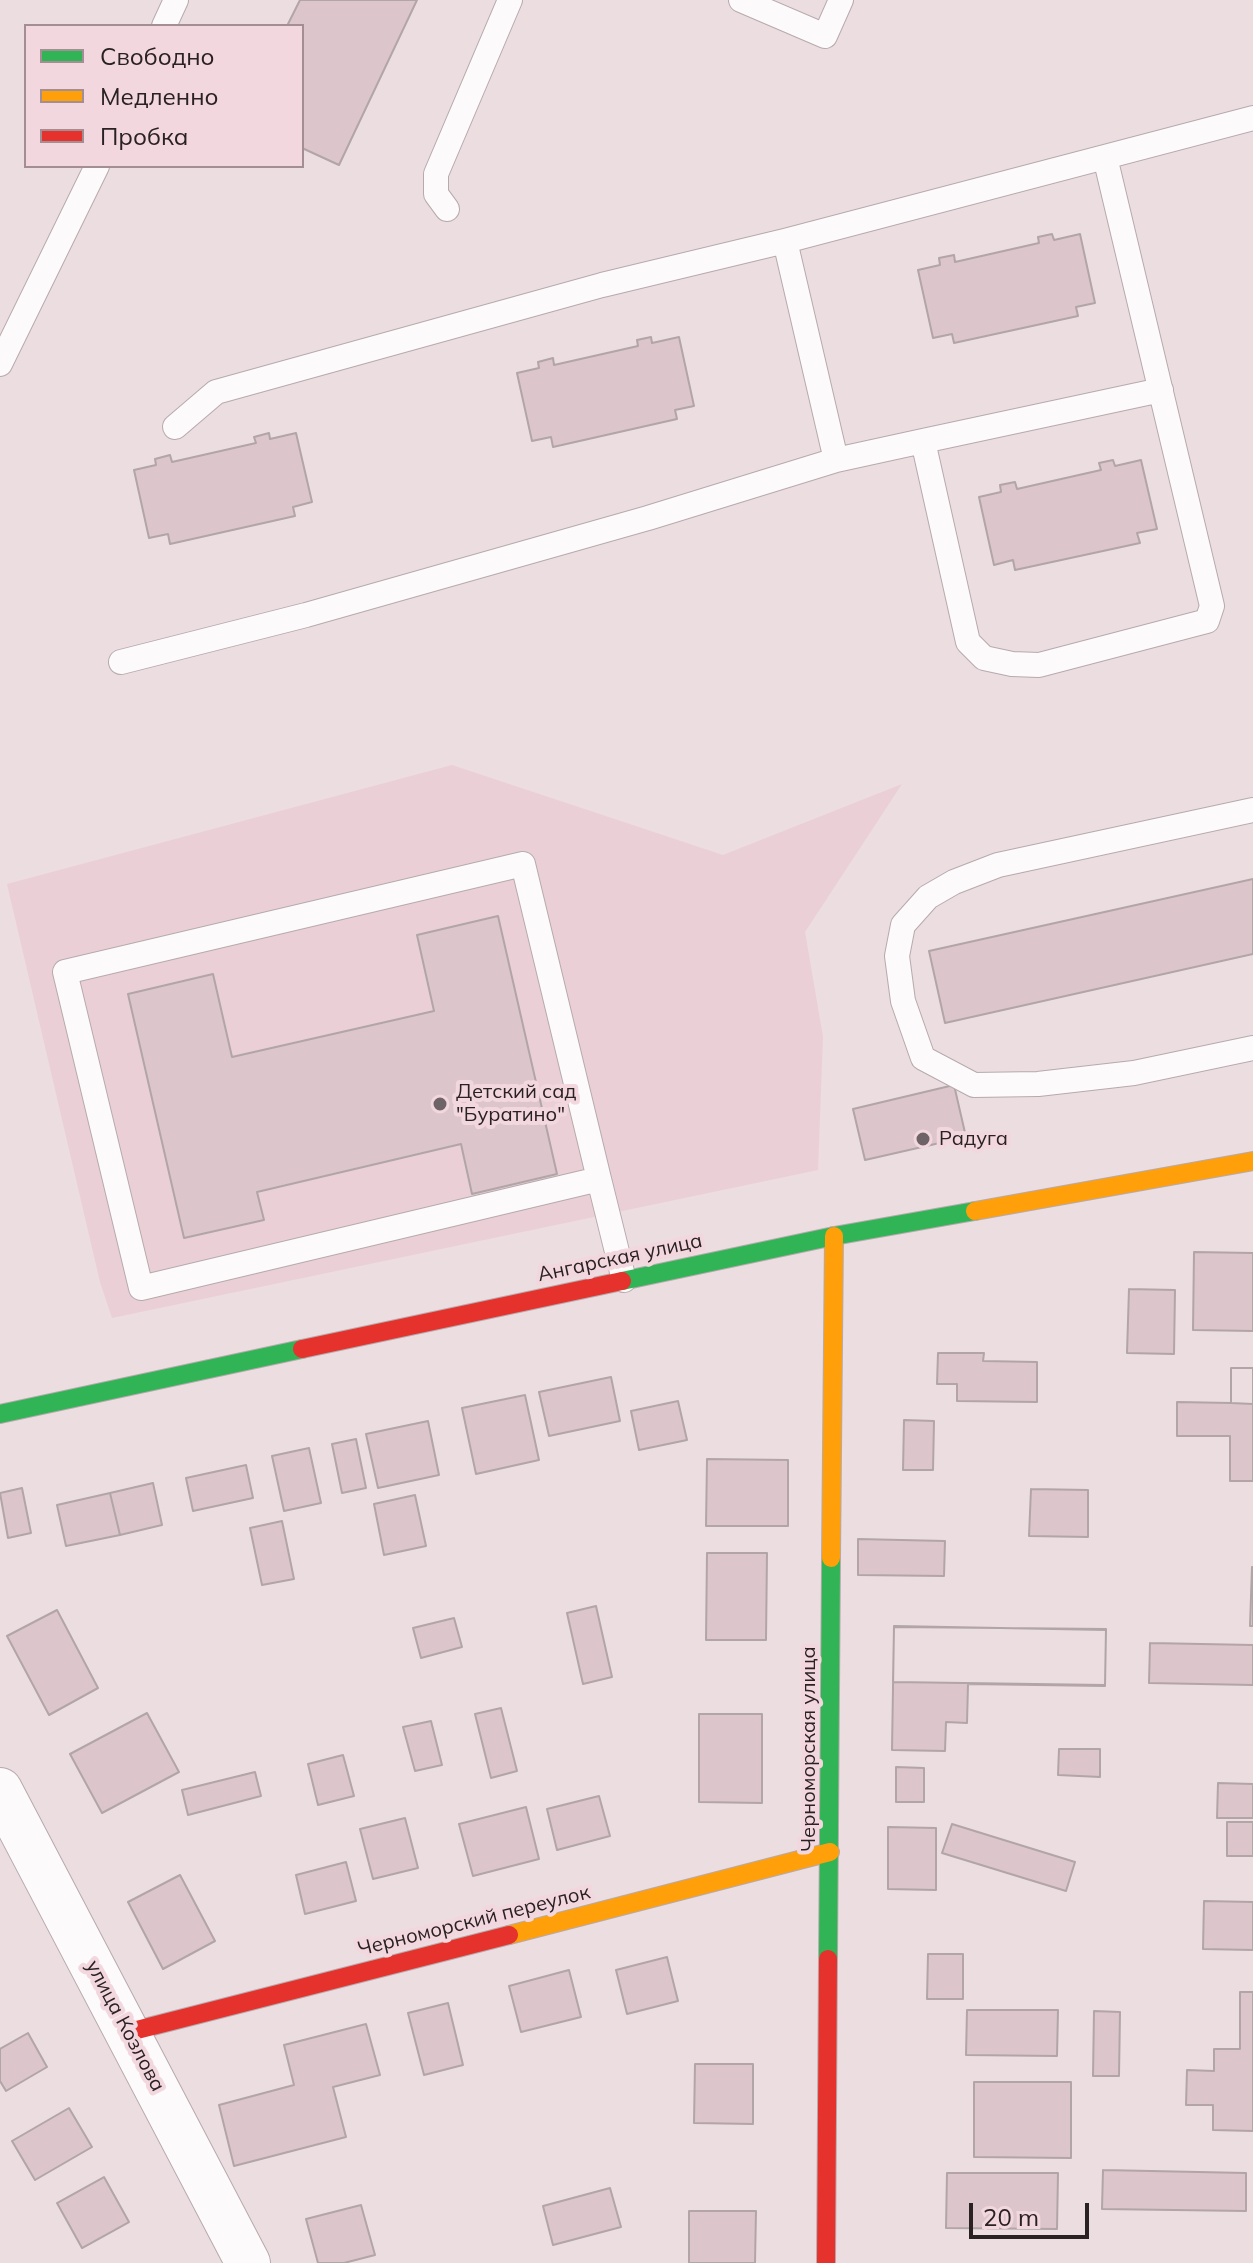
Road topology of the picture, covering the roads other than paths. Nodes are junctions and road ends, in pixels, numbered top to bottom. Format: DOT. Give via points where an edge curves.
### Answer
graph roads {
  1 [pos="176,0"];
  2 [pos="510,0"];
  3 [pos="741,0"];
  4 [pos="841,0"];
  5 [pos="165,24"];
  6 [pos="1253,118"];
  7 [pos="1105,157"];
  8 [pos="96,168"];
  9 [pos="447,209"];
  10 [pos="785,241"];
  11 [pos="0,364"];
  12 [pos="1161,390"];
  13 [pos="175,427"];
  14 [pos="923,441"];
  15 [pos="836,460"];
  16 [pos="121,662"];
  17 [pos="1253,810"];
  18 [pos="1253,1048"];
  19 [pos="1253,1161"];
  20 [pos="599,1179"];
  21 [pos="834,1236"];
  22 [pos="624,1280"];
  23 [pos="0,1414"];
  24 [pos="0,1790"];
  25 [pos="830,1852"];
  26 [pos="129,2032"];
  27 [pos="248,2263"];
  28 [pos="826,2263"];
  1 -- 5 [label="lane"];
  2 -- 9 [label="lane" via="436,174 436,194"];
  3 -- 4 [label="lane" via="825,36"];
  6 -- 7 [label="lane"];
  7 -- 10 [label="lane"];
  7 -- 12 [label="lane"];
  8 -- 11 [label="lane"];
  10 -- 13 [label="lane" via="602,285 216,392"];
  10 -- 15 [label="lane"];
  12 -- 14 [label="lane"];
  12 -- 14 [label="lane" via="1212,606 1207,621 1039,665 984,658 968,642"];
  14 -- 15 [label="lane"];
  15 -- 16 [label="lane" via="365,598"];
  17 -- 18 [label="lane" via="998,865 954,882 928,897 903,925 897,956 903,1001 923,1058 974,1085 1134,1073"];
  19 -- 21 [label="street, Ангарская улица"];
  20 -- 20 [label="lane" via="523,864 65,972 141,1288"];
  20 -- 22 [label="lane"];
  21 -- 22 [label="street, Ангарская улица"];
  21 -- 25 [label="street, Черноморская улица"];
  22 -- 23 [label="street, Ангарская улица"];
  24 -- 26 [label="street, улица Козлова"];
  25 -- 26 [label="street, Черноморский переулок"];
  25 -- 28 [label="street, Черноморская улица"];
  26 -- 27 [label="street, улица Козлова"];
}
